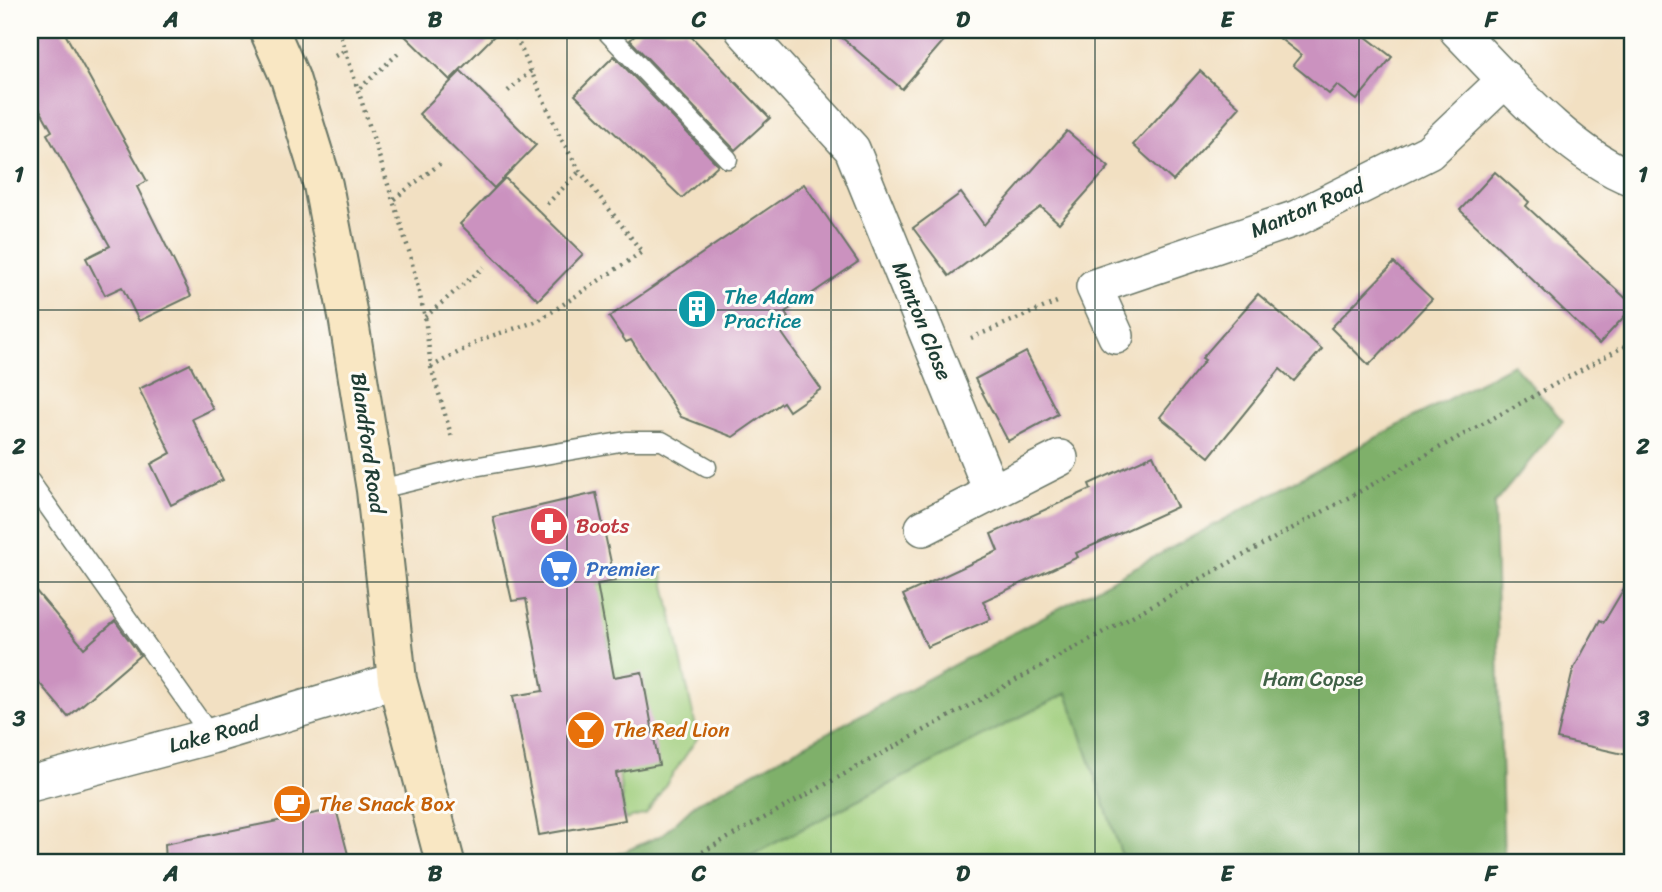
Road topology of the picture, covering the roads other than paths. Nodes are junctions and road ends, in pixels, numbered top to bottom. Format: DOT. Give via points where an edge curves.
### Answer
graph roads {
  1 [pos="268,30"];
  2 [pos="605,30"];
  3 [pos="743,30"];
  4 [pos="1457,30"];
  5 [pos="1506,79"];
  6 [pos="728,159"];
  7 [pos="1632,178"];
  8 [pos="1116,336"];
  9 [pos="1060,458"];
  10 [pos="707,467"];
  11 [pos="30,481"];
  12 [pos="376,490"];
  13 [pos="992,493"];
  14 [pos="923,528"];
  15 [pos="397,680"];
  16 [pos="211,736"];
  17 [pos="30,785"];
  18 [pos="445,862"];
  1 -- 12 [label="main road, Blandford Road" via="290,78 323,185"];
  2 -- 6 [label="lane"];
  3 -- 13 [label="street, Manton Close" via="852,149"];
  4 -- 5 [label="street"];
  5 -- 7 [label="street" via="1567,136 1612,170"];
  5 -- 8 [label="street, Manton Road" via="1429,152 1297,218 1094,287"];
  9 -- 13 [label="street"];
  10 -- 12 [label="lane" via="662,440 626,441 462,469"];
  11 -- 16 [label="lane"];
  12 -- 15 [label="main road, Blandford Road"];
  13 -- 14 [label="street"];
  15 -- 16 [label="street, Lake Road"];
  15 -- 18 [label="main road, Blandford Road"];
  16 -- 17 [label="street, Lake Road"];
}
